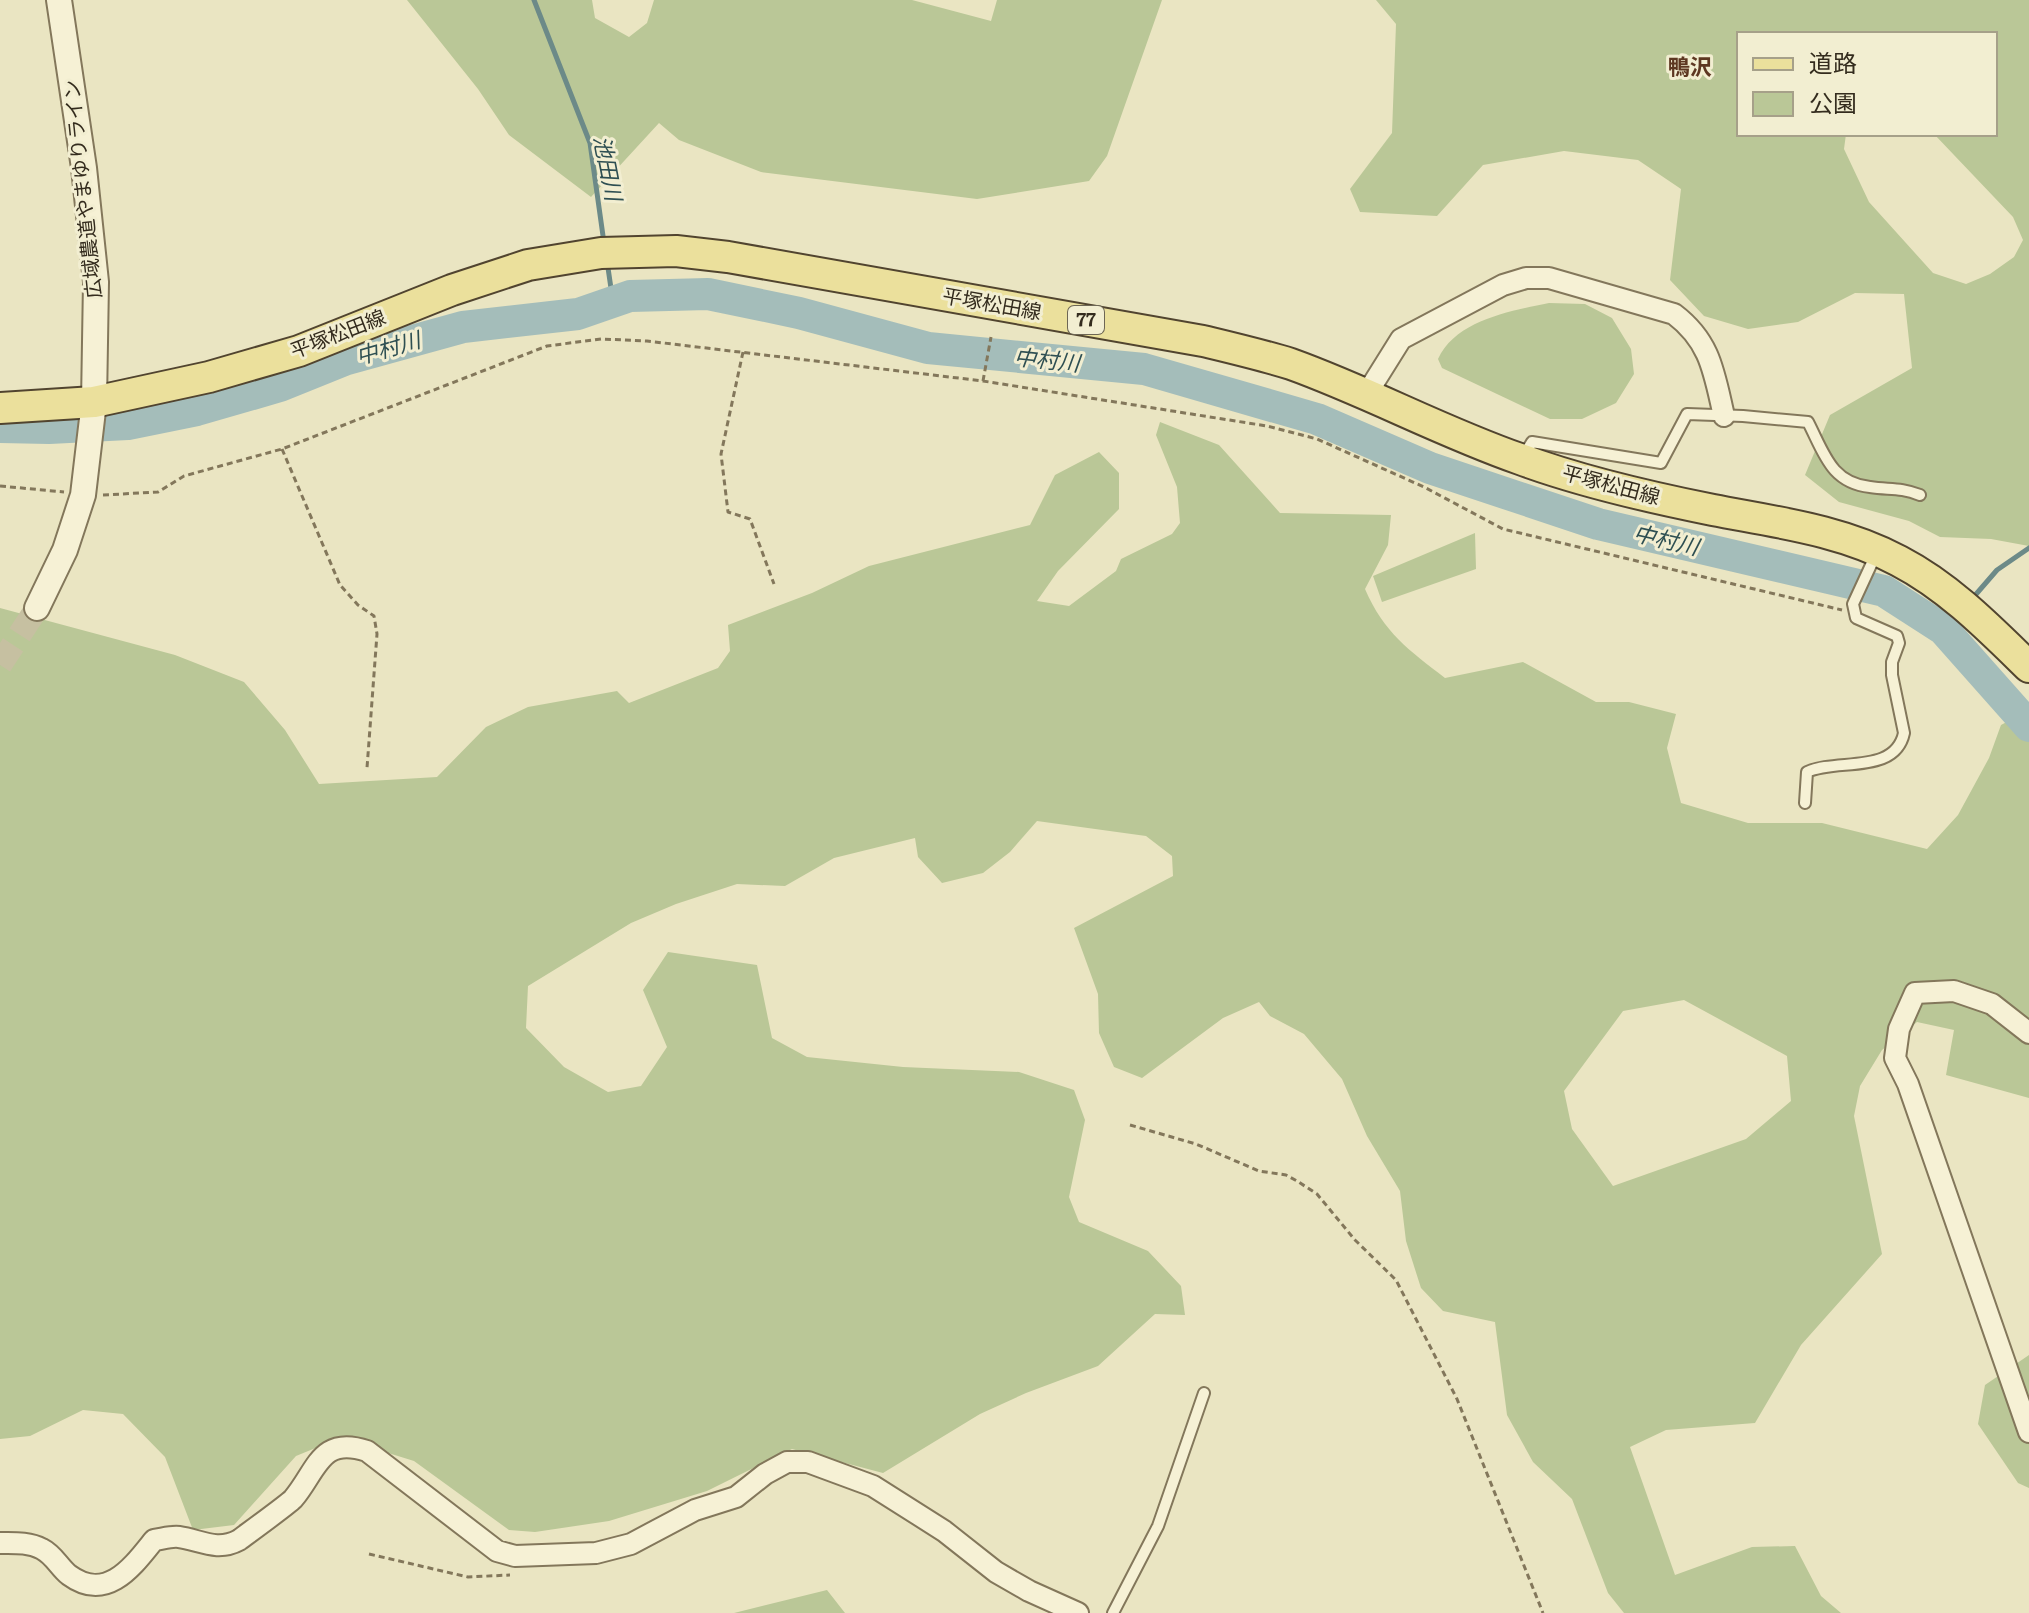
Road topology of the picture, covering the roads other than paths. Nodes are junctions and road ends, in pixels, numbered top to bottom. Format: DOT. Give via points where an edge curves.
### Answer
graph roads {
  1 [pos="59,0"];
  2 [pos="1366,395"];
  3 [pos="0,408"];
  4 [pos="94,410"];
  5 [pos="1724,416"];
  6 [pos="1521,460"];
  7 [pos="1920,495"];
  8 [pos="1874,558"];
  9 [pos="37,608"];
  10 [pos="2029,667"];
  11 [pos="1805,803"];
  12 [pos="2029,1033"];
  13 [pos="1204,1393"];
  14 [pos="2029,1432"];
  15 [pos="0,1543"];
  16 [pos="1078,1613"];
  17 [pos="1113,1613"];
  1 -- 4 [label="street, 広域農道やまゆりライン" via="96,282"];
  2 -- 4 [label="main road, 平塚松田線 / 77" via="1290,364 1203,341 676,251 601,253 528,265 299,351"];
  2 -- 5 [label="street" via="1401,339 1503,285 1549,278 1674,314 1690,326 1710,359"];
  2 -- 6 [label="main road, 平塚松田線 / 77"];
  3 -- 4 [label="main road, 平塚松田線 / 77"];
  4 -- 9 [label="street, 広域農道やまゆりライン" via="83,492 65,550"];
  5 -- 6 [label="lane" via="1687,414 1661,463 1532,442"];
  5 -- 7 [label="lane" via="1808,422 1833,470 1847,482"];
  6 -- 8 [label="main road, 平塚松田線 / 77" via="1660,499 1795,526"];
  8 -- 10 [label="main road, 平塚松田線 / 77" via="1910,567 1946,591"];
  8 -- 11 [label="lane" via="1853,604 1856,618 1897,636 1892,675 1902,742 1896,752 1869,763 1818,766 1807,772"];
  12 -- 14 [label="street" via="1992,1004 1954,991 1915,993 1899,1029 1895,1058"];
  13 -- 17 [label="lane" via="1158,1526"];
  15 -- 16 [label="street" via="22,1542 42,1549 81,1581 112,1582 127,1573 154,1540 177,1536 222,1546 237,1541 292,1500 322,1456 355,1447 497,1551 515,1556 596,1553 631,1544 695,1510 736,1497 787,1462 808,1462 873,1486 996,1572"];
}
